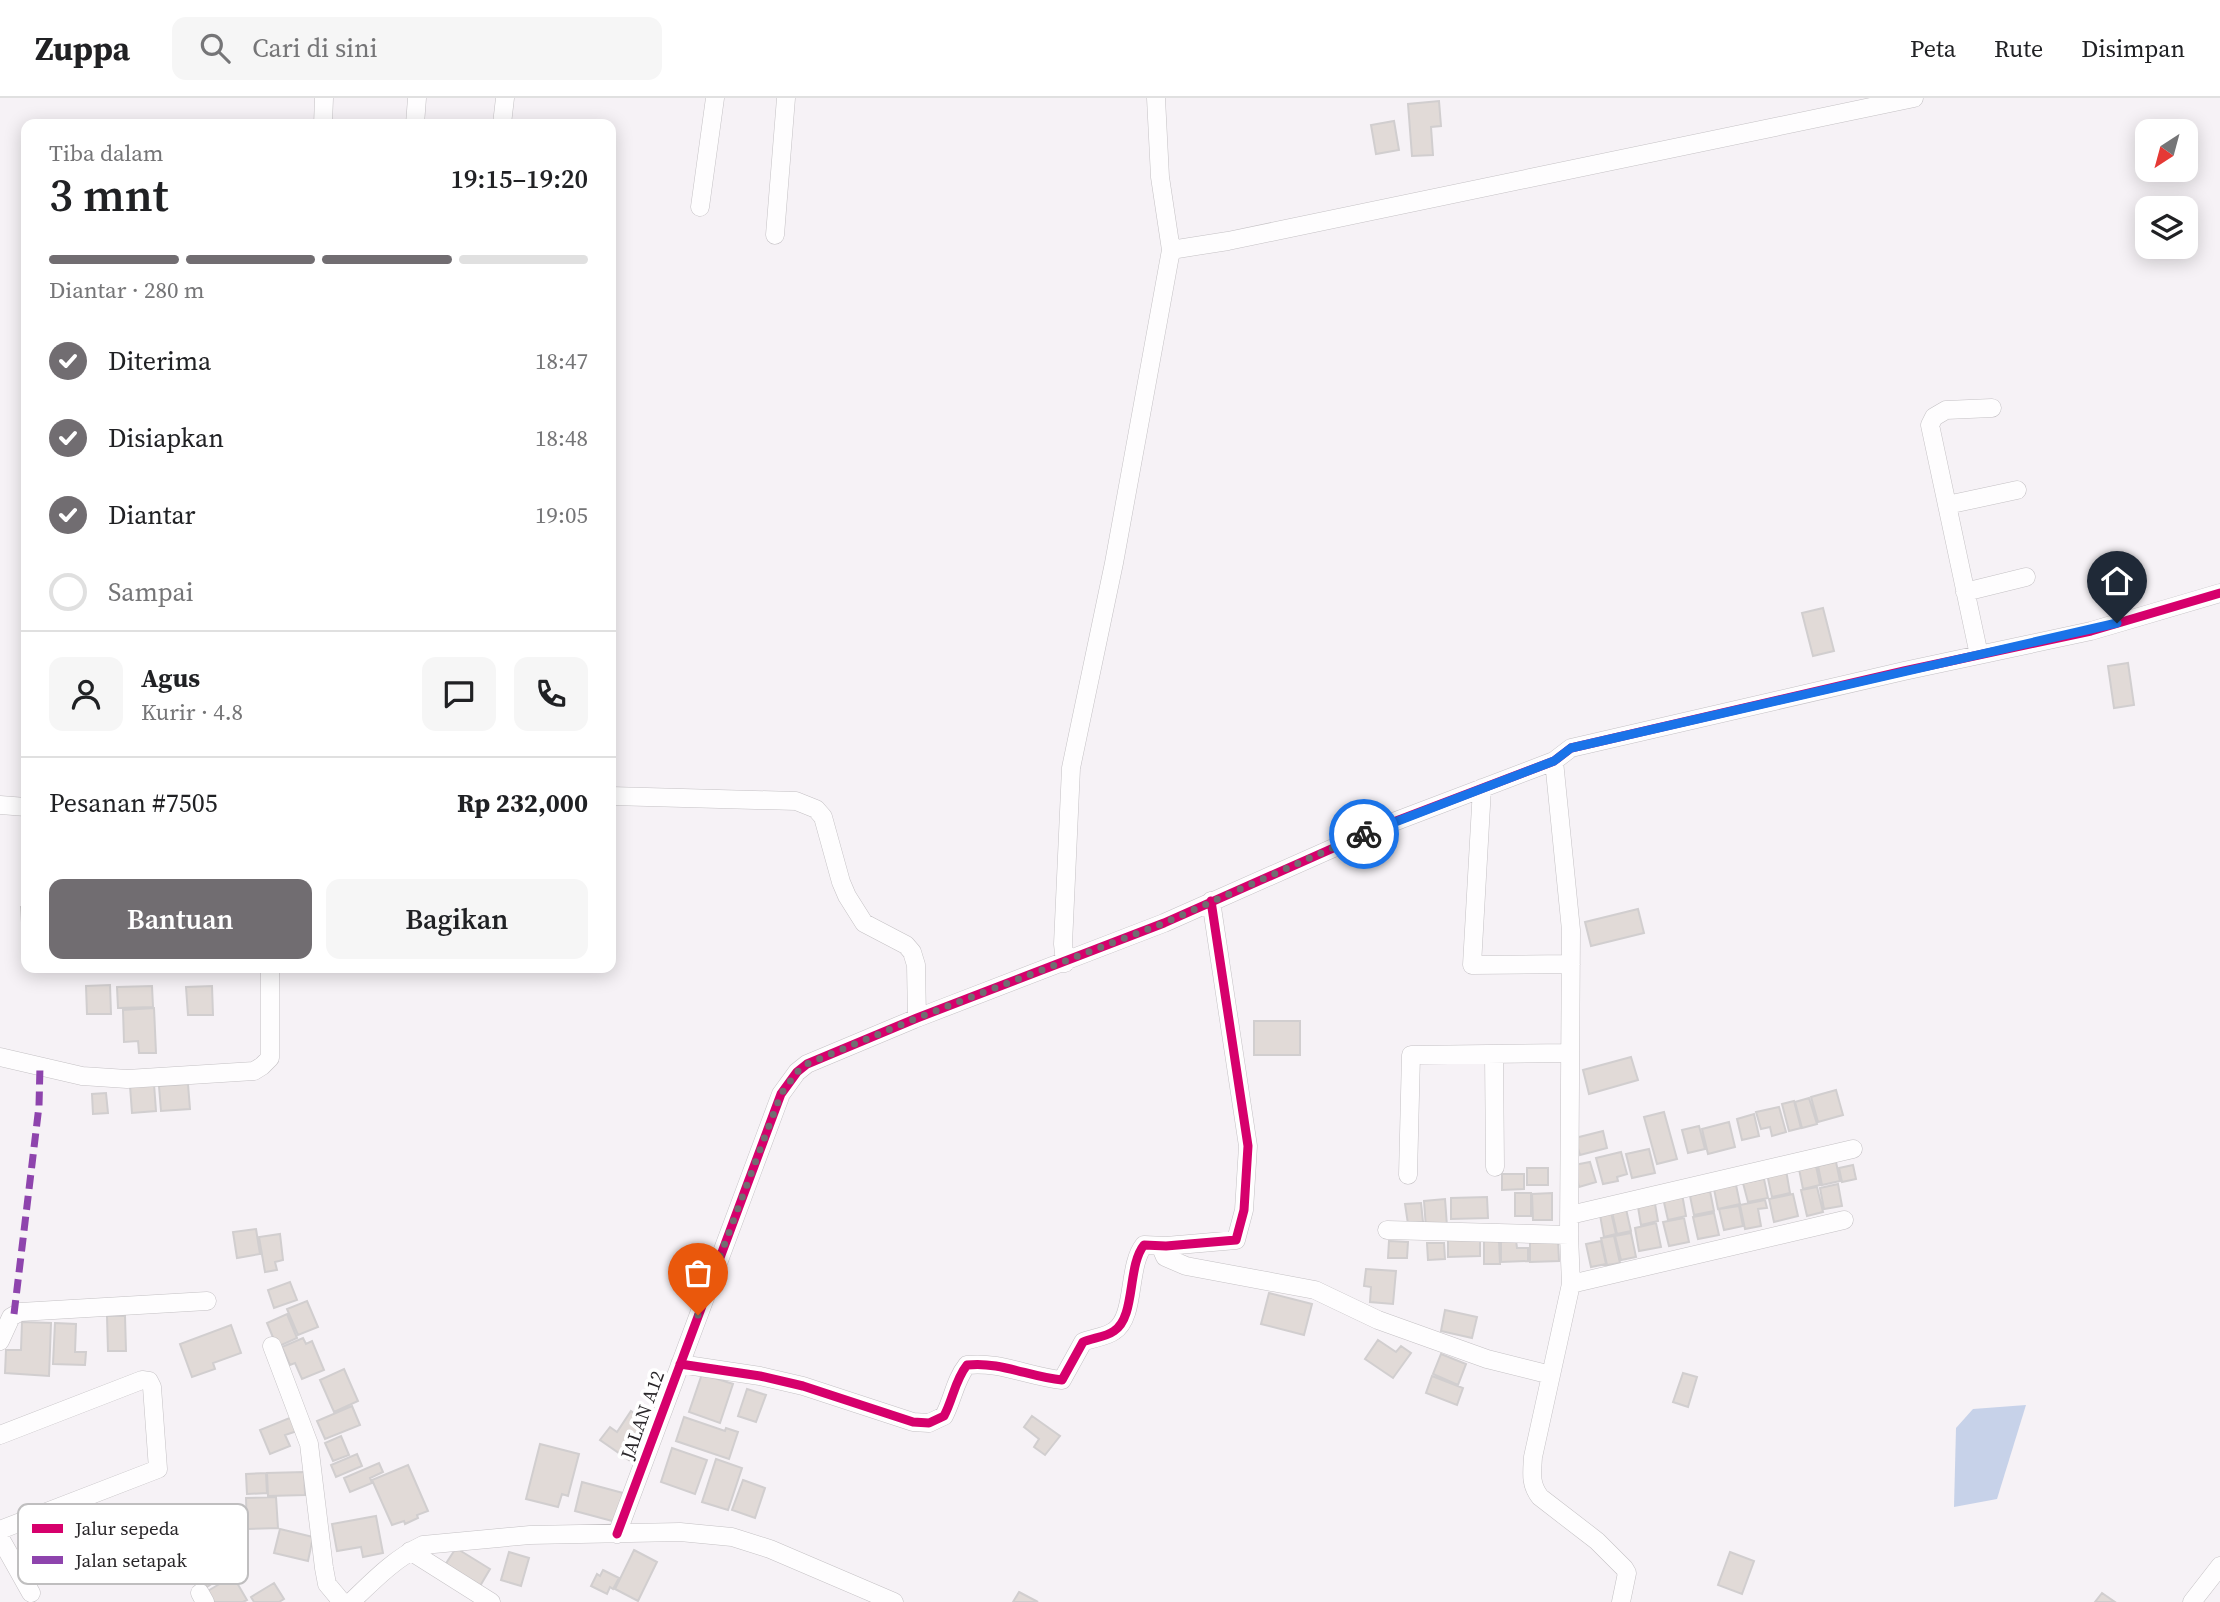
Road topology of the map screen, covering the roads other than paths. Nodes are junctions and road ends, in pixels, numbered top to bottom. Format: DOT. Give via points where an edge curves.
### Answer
graph roads {
  1 [pos="324,98"];
  2 [pos="417,98"];
  3 [pos="505,98"];
  4 [pos="715,98"];
  5 [pos="786,98"];
  6 [pos="1156,98"];
  7 [pos="1914,98"];
  8 [pos="323,119"];
  9 [pos="415,119"];
  10 [pos="503,119"];
  11 [pos="700,207"];
  12 [pos="775,235"];
  13 [pos="1171,250"];
  14 [pos="1992,408"];
  15 [pos="2017,490"];
  16 [pos="1947,505"];
  17 [pos="2026,577"];
  18 [pos="1965,592"];
  19 [pos="2220,593"];
  20 [pos="1979,655"];
  21 [pos="1554,761"];
  22 [pos="1482,788"];
  23 [pos="616,796"];
  24 [pos="0,805"];
  25 [pos="21,807"];
  26 [pos="1211,901"];
  27 [pos="1065,963"];
  28 [pos="1570,964"];
  29 [pos="270,973"];
  30 [pos="917,1018"];
  31 [pos="1570,1053"];
  32 [pos="1494,1055"];
  33 [pos="0,1057"];
  34 [pos="1853,1149"];
  35 [pos="1495,1167"];
  36 [pos="1408,1175"];
  37 [pos="1570,1215"];
  38 [pos="1844,1220"];
  39 [pos="1387,1230"];
  40 [pos="1569,1236"];
  41 [pos="1166,1246"];
  42 [pos="1571,1284"];
  43 [pos="206,1301"];
  44 [pos="0,1342"];
  45 [pos="272,1346"];
  46 [pos="680,1364"];
  47 [pos="1551,1375"];
  48 [pos="0,1434"];
  49 [pos="82,1499"];
  50 [pos="69,1504"];
  51 [pos="84,1504"];
  52 [pos="18,1523"];
  53 [pos="0,1530"];
  54 [pos="617,1534"];
  55 [pos="0,1538"];
  56 [pos="410,1551"];
  57 [pos="2220,1566"];
  58 [pos="18,1570"];
  59 [pos="26,1584"];
  60 [pos="31,1593"];
  61 [pos="863,1596"];
  62 [pos="342,1602"];
  63 [pos="351,1602"];
  64 [pos="491,1602"];
  65 [pos="894,1602"];
  66 [pos="1621,1602"];
  67 [pos="2192,1602"];
  1 -- 8 [label="street"];
  2 -- 9 [label="street"];
  3 -- 10 [label="street"];
  4 -- 11 [label="street"];
  5 -- 12 [label="street"];
  6 -- 13 [label="street" via="1160,177"];
  7 -- 13 [label="street" via="1228,242"];
  13 -- 27 [label="street" via="1071,768"];
  14 -- 16 [label="street" via="1946,410 1930,425"];
  15 -- 16 [label="street"];
  16 -- 18 [label="street"];
  17 -- 18 [label="street"];
  18 -- 20 [label="street"];
  19 -- 20 [label="street, JALAN A12" via="2091,631"];
  20 -- 21 [label="street, JALAN A12" via="1571,748"];
  21 -- 22 [label="street, JALAN A12"];
  21 -- 28 [label="street"];
  22 -- 26 [label="street, JALAN A12"];
  22 -- 28 [label="street" via="1472,965"];
  23 -- 30 [label="street" via="796,801 816,809 827,825 841,881 856,912 864,923 906,945 912,953"];
  24 -- 25 [label="street"];
  26 -- 27 [label="street, JALAN A12"];
  26 -- 41 [label="street" via="1248,1146 1244,1210 1236,1240"];
  27 -- 30 [label="street, JALAN A12"];
  28 -- 31 [label="street"];
  29 -- 33 [label="street" via="270,1058 254,1071 127,1079 82,1076"];
  30 -- 46 [label="street, JALAN A12" via="807,1064 788,1082"];
  31 -- 32 [label="street"];
  31 -- 37 [label="street"];
  32 -- 35 [label="street"];
  32 -- 36 [label="street" via="1411,1055"];
  34 -- 37 [label="street"];
  37 -- 40 [label="street"];
  38 -- 42 [label="street"];
  39 -- 40 [label="street"];
  40 -- 42 [label="street"];
  41 -- 46 [label="street" via="1141,1248 1122,1324 1112,1333 1083,1342 1062,1380 981,1363 967,1365 944,1416 929,1423 913,1422 803,1385"];
  41 -- 47 [label="street" via="1162,1250 1165,1257 1186,1266 1315,1290 1378,1320 1487,1359"];
  42 -- 47 [label="street"];
  43 -- 44 [label="street" via="20,1312 11,1317"];
  45 -- 62 [label="street" via="309,1444 327,1584"];
  46 -- 54 [label="street, JALAN A12"];
  47 -- 66 [label="street" via="1533,1457 1534,1489 1624,1568 1626,1586"];
  48 -- 49 [label="street" via="149,1381 158,1469"];
  49 -- 50 [label="street"];
  49 -- 51 [label="street"];
  52 -- 53 [label="street"];
  54 -- 56 [label="street" via="530,1535 423,1545"];
  54 -- 61 [label="street" via="680,1532 732,1537 770,1549"];
  55 -- 58 [label="street"];
  56 -- 63 [label="street"];
  56 -- 64 [label="street"];
  57 -- 67 [label="street"];
  59 -- 60 [label="street"];
  61 -- 65 [label="street"];
}
